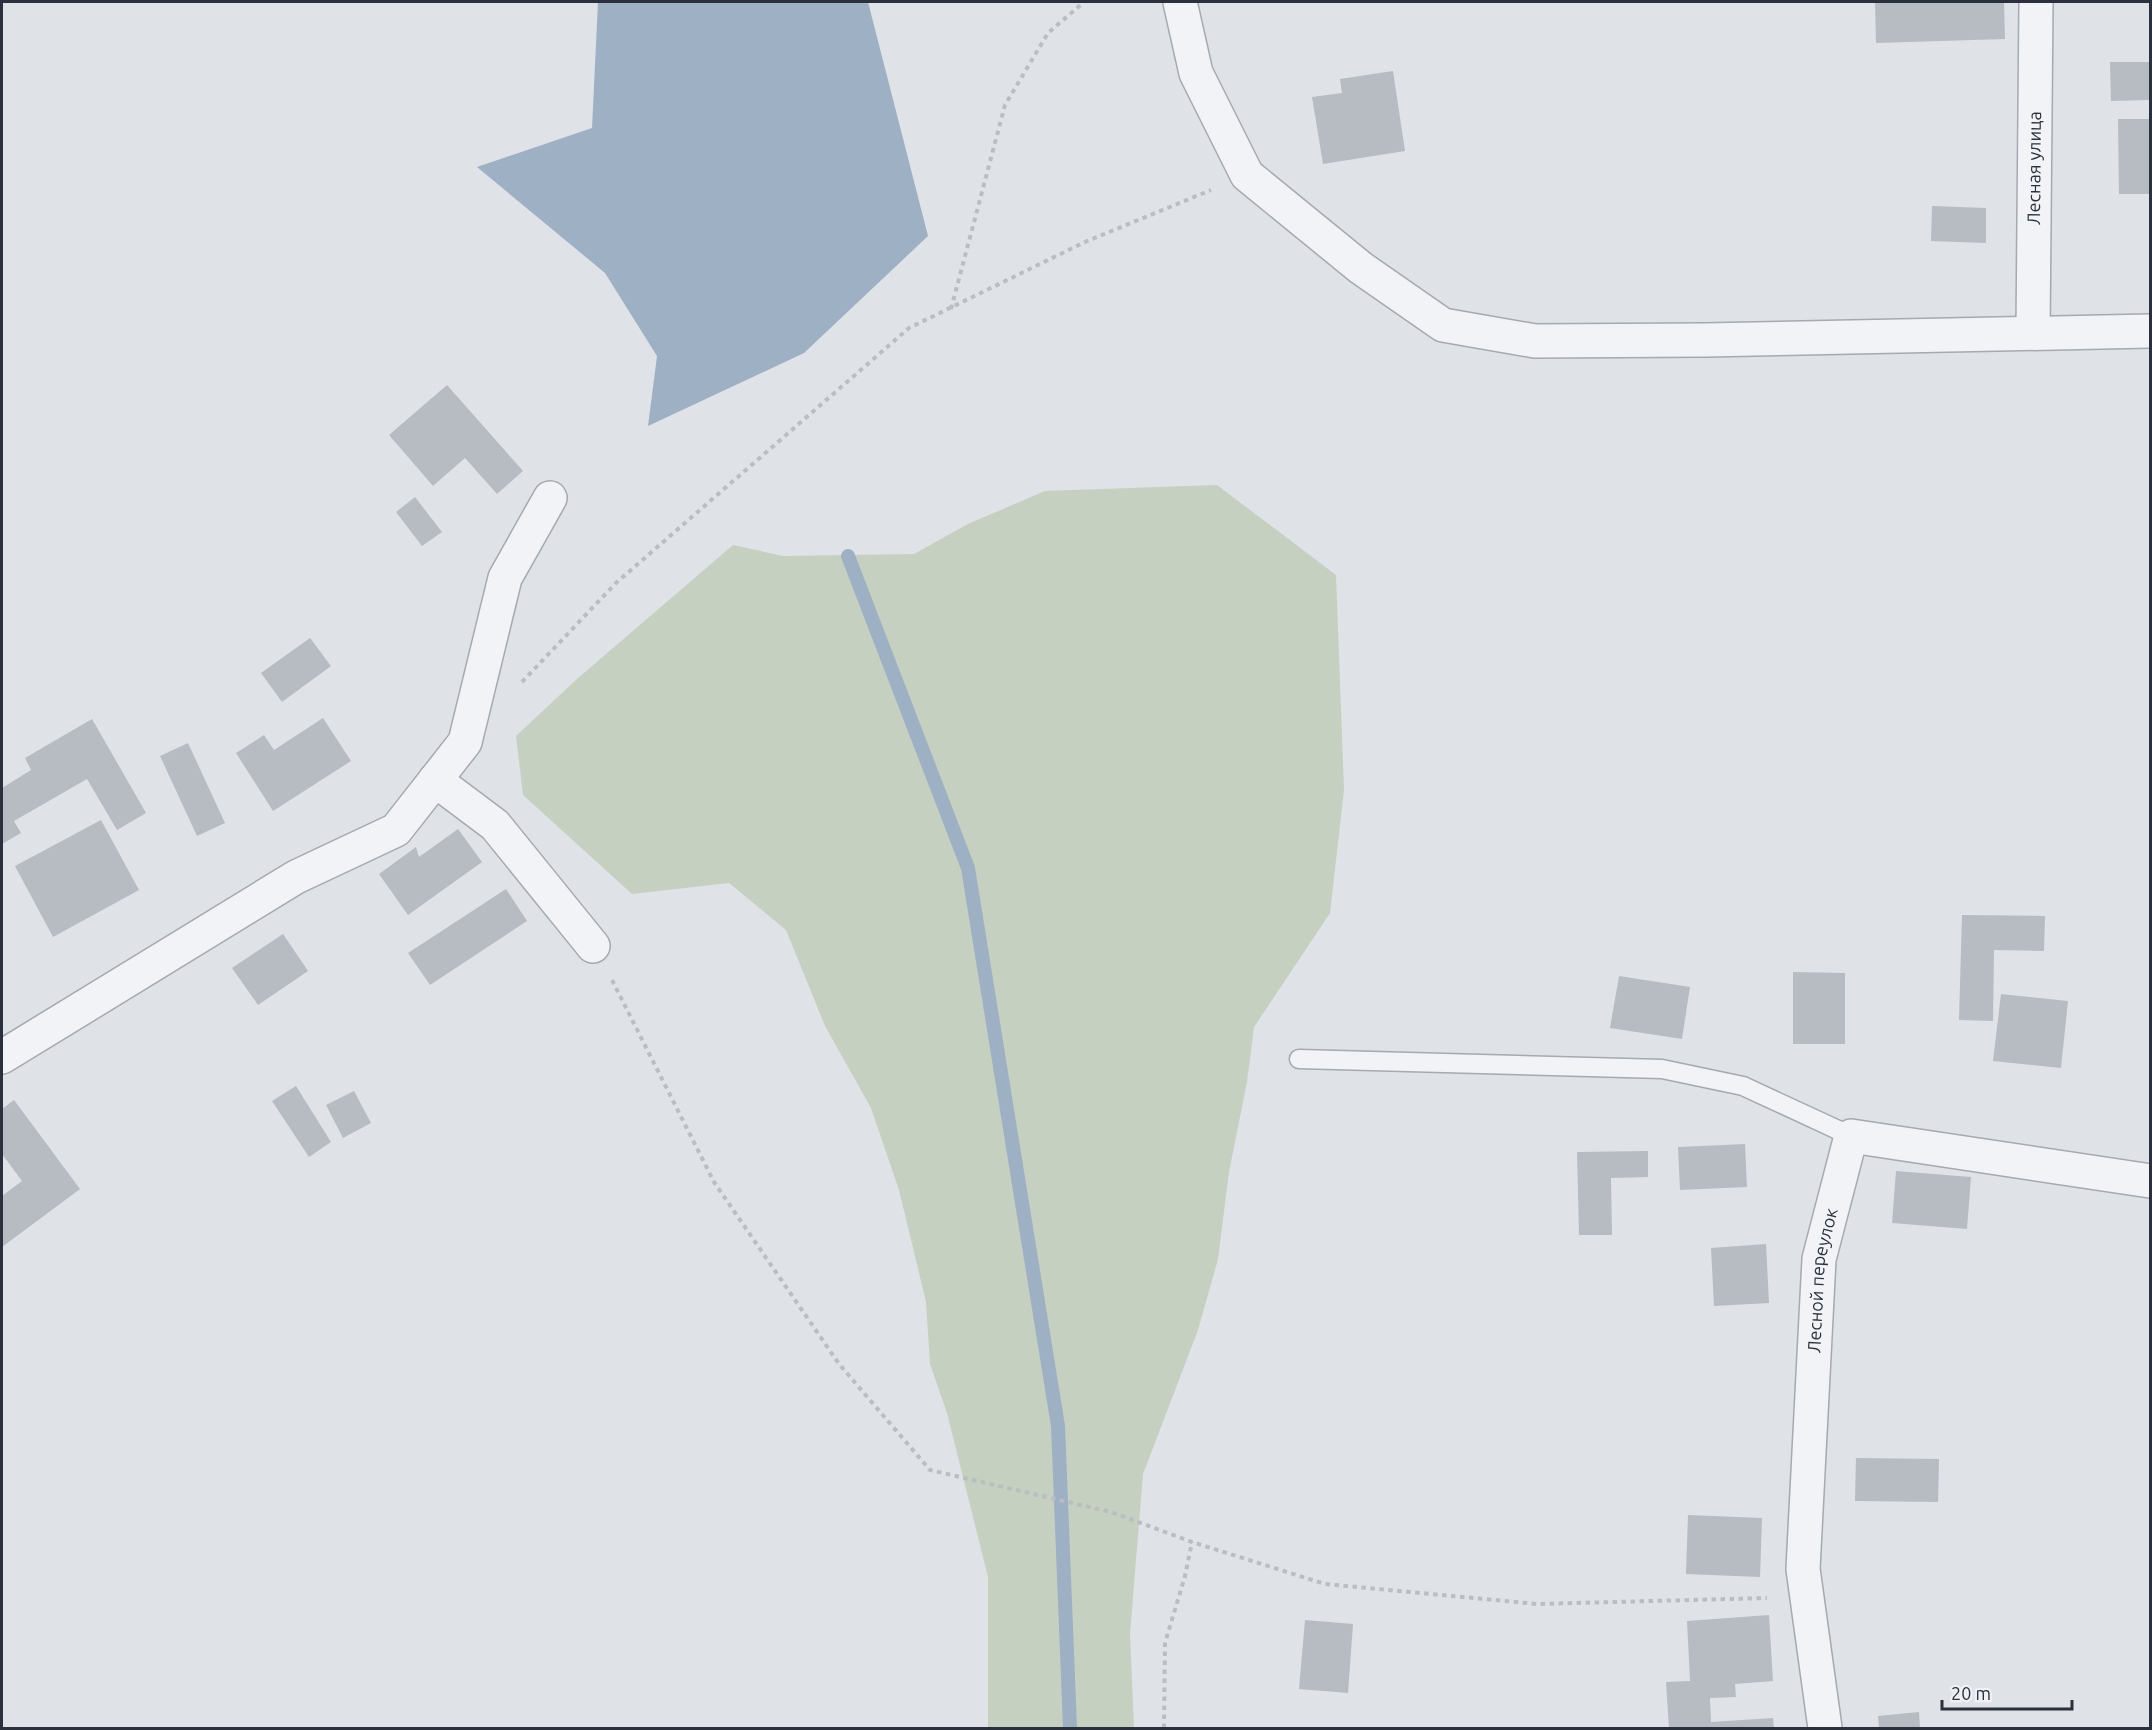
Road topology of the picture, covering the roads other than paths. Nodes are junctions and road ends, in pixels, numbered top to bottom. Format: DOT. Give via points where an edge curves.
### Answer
graph roads {
  1 [pos="1180,2"];
  2 [pos="2036,2"];
  3 [pos="2151,331"];
  4 [pos="2033,333"];
  5 [pos="550,498"];
  6 [pos="435,780"];
  7 [pos="592,946"];
  8 [pos="2,1057"];
  9 [pos="1299,1059"];
  10 [pos="1851,1136"];
  11 [pos="2151,1181"];
  12 [pos="1825,1728"];
  1 -- 4 [label="street" via="1196,73 1248,175 1361,268 1443,325 1535,341"];
  2 -- 4 [label="street, Лесная улица"];
  3 -- 4 [label="street"];
  5 -- 6 [label="street" via="505,578 465,741"];
  6 -- 7 [label="street" via="495,825"];
  6 -- 8 [label="street" via="396,830 296,877"];
  9 -- 10 [label="lane" via="1662,1069 1743,1086"];
  10 -- 11 [label="street"];
  10 -- 12 [label="street, Лесной переулок" via="1819,1260 1803,1569"];
}
